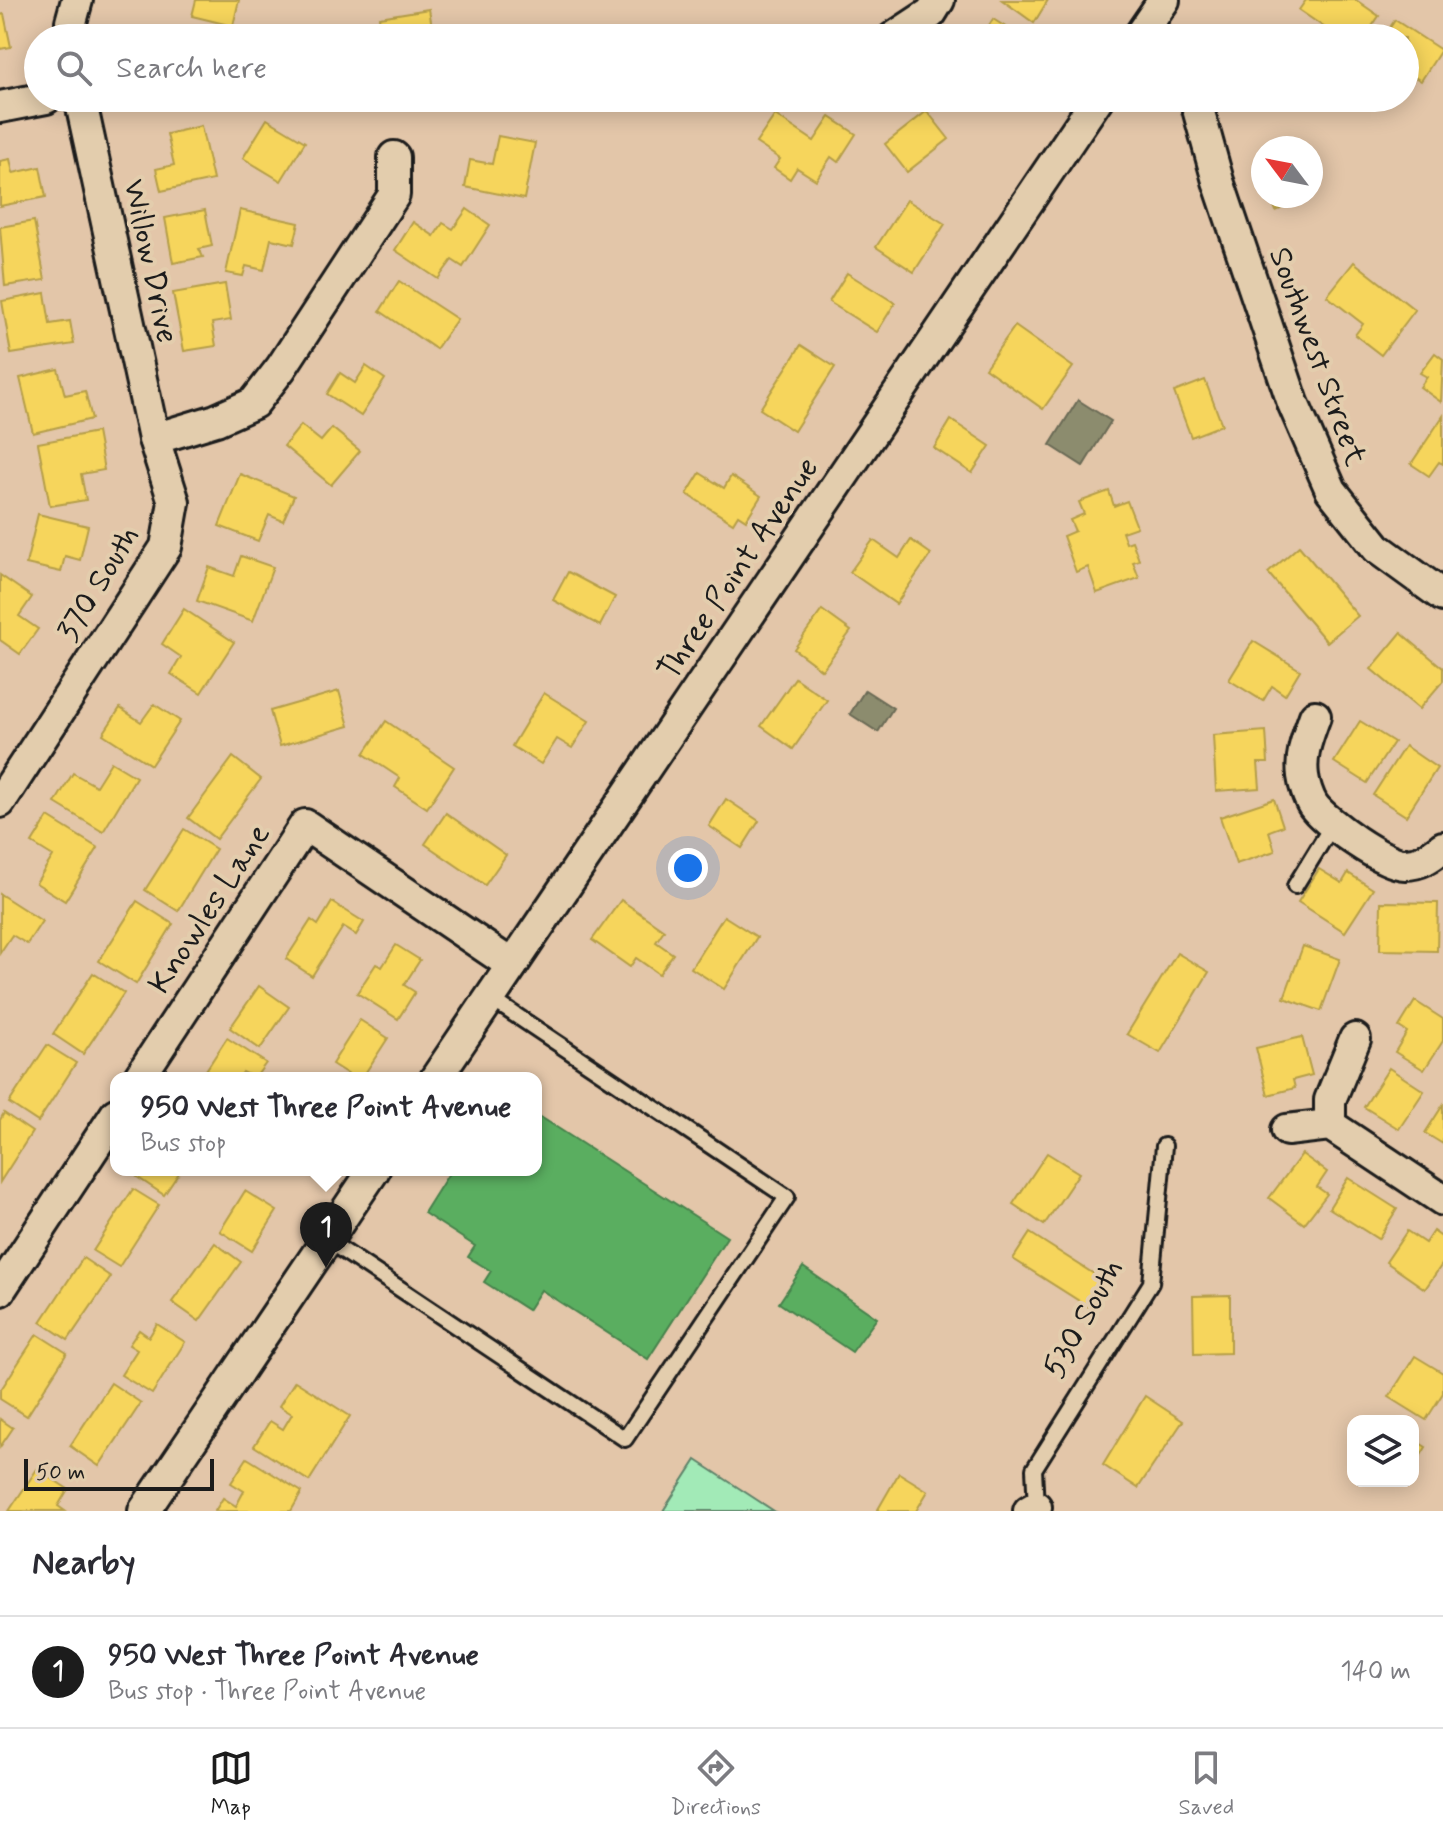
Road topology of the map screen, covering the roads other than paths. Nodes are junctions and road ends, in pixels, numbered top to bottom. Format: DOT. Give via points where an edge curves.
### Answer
graph roads {
  1 [pos="77,0"];
  2 [pos="939,0"];
  3 [pos="1164,0"];
  4 [pos="71,24"];
  5 [pos="914,24"];
  6 [pos="1149,24"];
  7 [pos="24,102"];
  8 [pos="0,107"];
  9 [pos="83,112"];
  10 [pos="1089,112"];
  11 [pos="1199,112"];
  12 [pos="394,157"];
  13 [pos="154,439"];
  14 [pos="1443,596"];
  15 [pos="1315,716"];
  16 [pos="0,802"];
  17 [pos="1333,824"];
  18 [pos="1434,854"];
  19 [pos="1295,886"];
  20 [pos="512,965"];
  21 [pos="490,998"];
  22 [pos="1355,1039"];
  23 [pos="143,1072"];
  24 [pos="440,1072"];
  25 [pos="110,1123"];
  26 [pos="1330,1125"];
  27 [pos="1287,1130"];
  28 [pos="1164,1146"];
  29 [pos="370,1176"];
  30 [pos="1443,1200"];
  31 [pos="327,1240"];
  32 [pos="0,1290"];
  33 [pos="1032,1509"];
  34 [pos="144,1511"];
  1 -- 4 [label="street"];
  2 -- 5 [label="street"];
  3 -- 6 [label="street"];
  7 -- 8 [label="street"];
  9 -- 13 [label="street, Willow Drive"];
  10 -- 20 [label="street, Three Point Avenue"];
  11 -- 14 [label="street, Southwest Street" via="1293,403 1331,490 1377,548"];
  12 -- 13 [label="street" via="394,195 254,403"];
  13 -- 16 [label="street, 370 South" via="174,502 166,547"];
  15 -- 17 [label="street" via="1303,748 1303,777 1311,803"];
  17 -- 18 [label="street" via="1402,865"];
  17 -- 19 [label="lane"];
  20 -- 21 [label="street, Three Point Avenue"];
  20 -- 23 [label="street, Knowles Lane" via="305,825"];
  21 -- 24 [label="street, Three Point Avenue"];
  21 -- 31 [label="lane" via="787,1197 625,1439"];
  22 -- 26 [label="street" via="1330,1100"];
  25 -- 32 [label="street"];
  26 -- 27 [label="street"];
  26 -- 30 [label="street"];
  28 -- 33 [label="lane, 530 South" via="1151,1283 1034,1469"];
  29 -- 31 [label="street"];
  31 -- 34 [label="street"];
}
